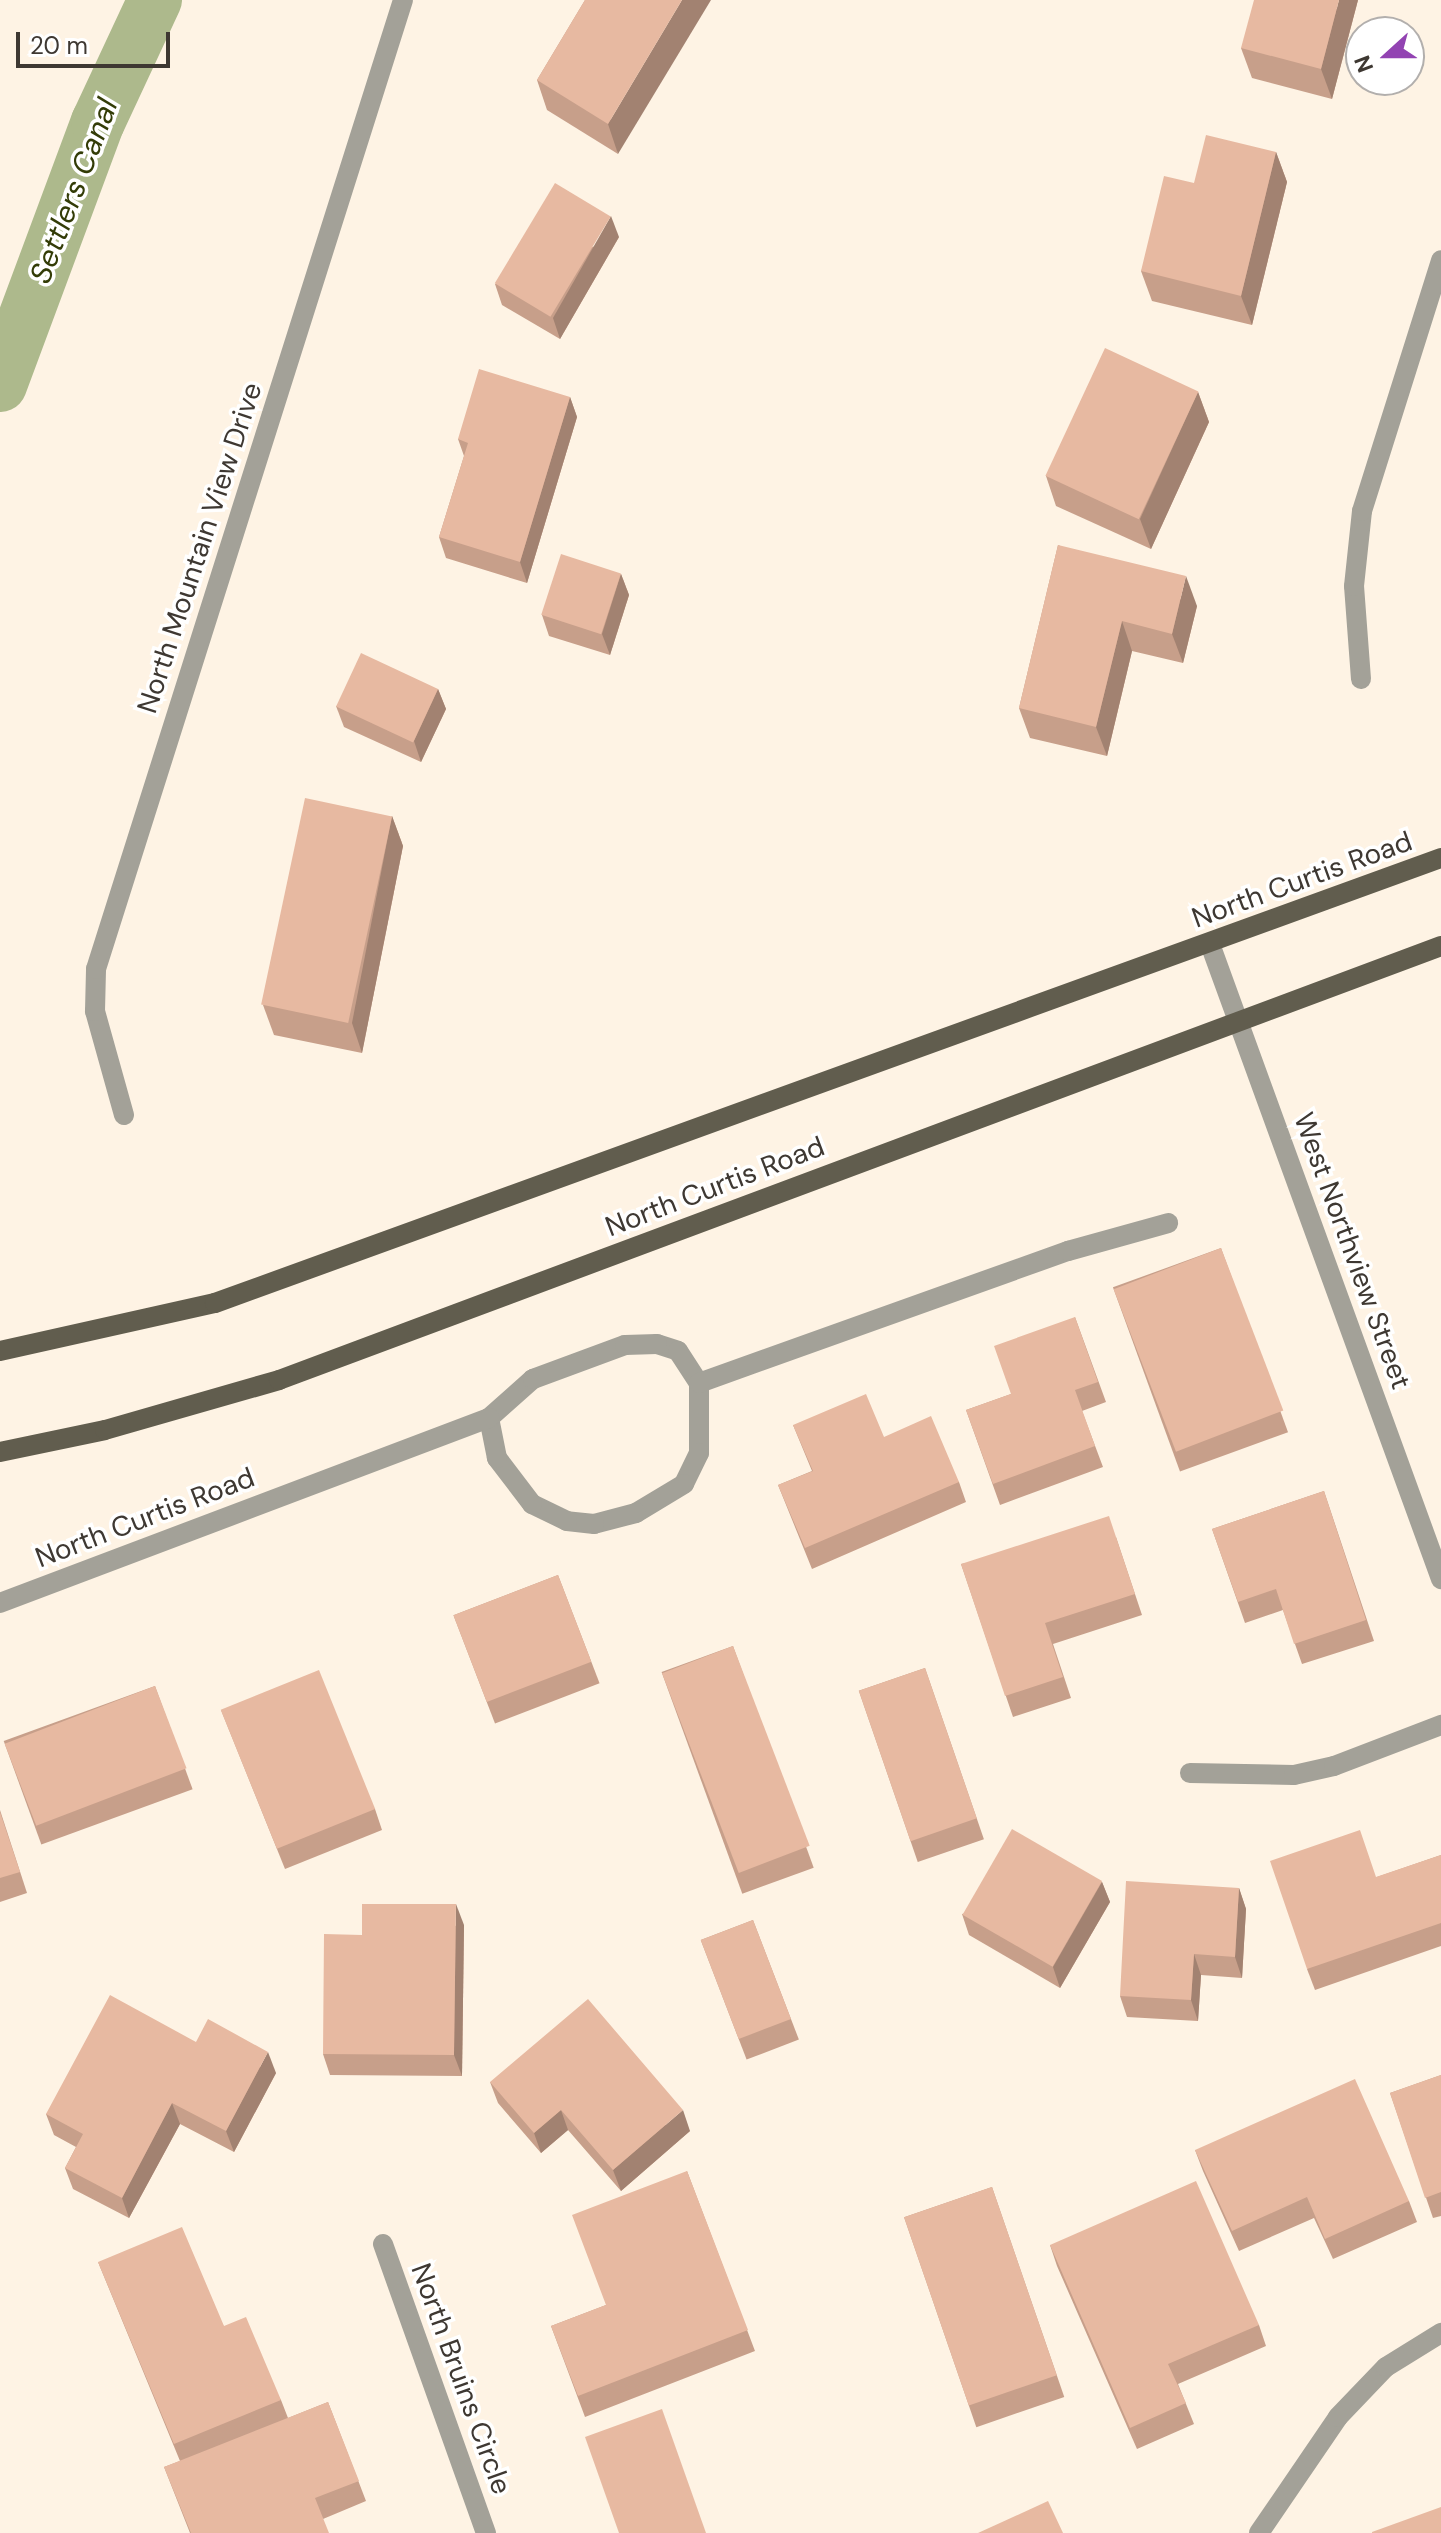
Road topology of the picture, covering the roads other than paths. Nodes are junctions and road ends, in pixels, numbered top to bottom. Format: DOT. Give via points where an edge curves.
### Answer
graph roads {
  1 [pos="403,0"];
  2 [pos="1441,260"];
  3 [pos="1361,679"];
  4 [pos="1441,858"];
  5 [pos="1210,944"];
  6 [pos="1441,946"];
  7 [pos="1239,1021"];
  8 [pos="124,1115"];
  9 [pos="1168,1223"];
  10 [pos="0,1351"];
  11 [pos="699,1383"];
  12 [pos="489,1418"];
  13 [pos="0,1452"];
  14 [pos="1441,1579"];
  15 [pos="0,1603"];
  16 [pos="1441,1725"];
  17 [pos="1190,1773"];
  18 [pos="383,2244"];
  19 [pos="1441,2333"];
  20 [pos="486,2533"];
  21 [pos="1259,2533"];
  1 -- 8 [label="street, North Mountain View Drive" via="96,969 95,1011"];
  2 -- 3 [label="street" via="1362,511 1354,586"];
  4 -- 5 [label="main road, North Curtis Road"];
  5 -- 7 [label="street, West Northview Street"];
  5 -- 10 [label="main road, North Curtis Road" via="215,1303"];
  6 -- 7 [label="main road, North Curtis Road"];
  7 -- 13 [label="main road, North Curtis Road" via="279,1380 105,1430"];
  7 -- 14 [label="street, West Northview Street"];
  9 -- 11 [label="street" via="1068,1251"];
  11 -- 12 [label="street, North Curtis Road" via="678,1351 625,1345 533,1379"];
  11 -- 12 [label="street" via="699,1453 684,1484 636,1513 594,1524 567,1521 532,1504 497,1458"];
  12 -- 15 [label="street, North Curtis Road"];
  16 -- 17 [label="street" via="1334,1766 1294,1775"];
  18 -- 20 [label="street, North Bruins Circle"];
  19 -- 21 [label="street" via="1386,2367 1338,2417"];
}
